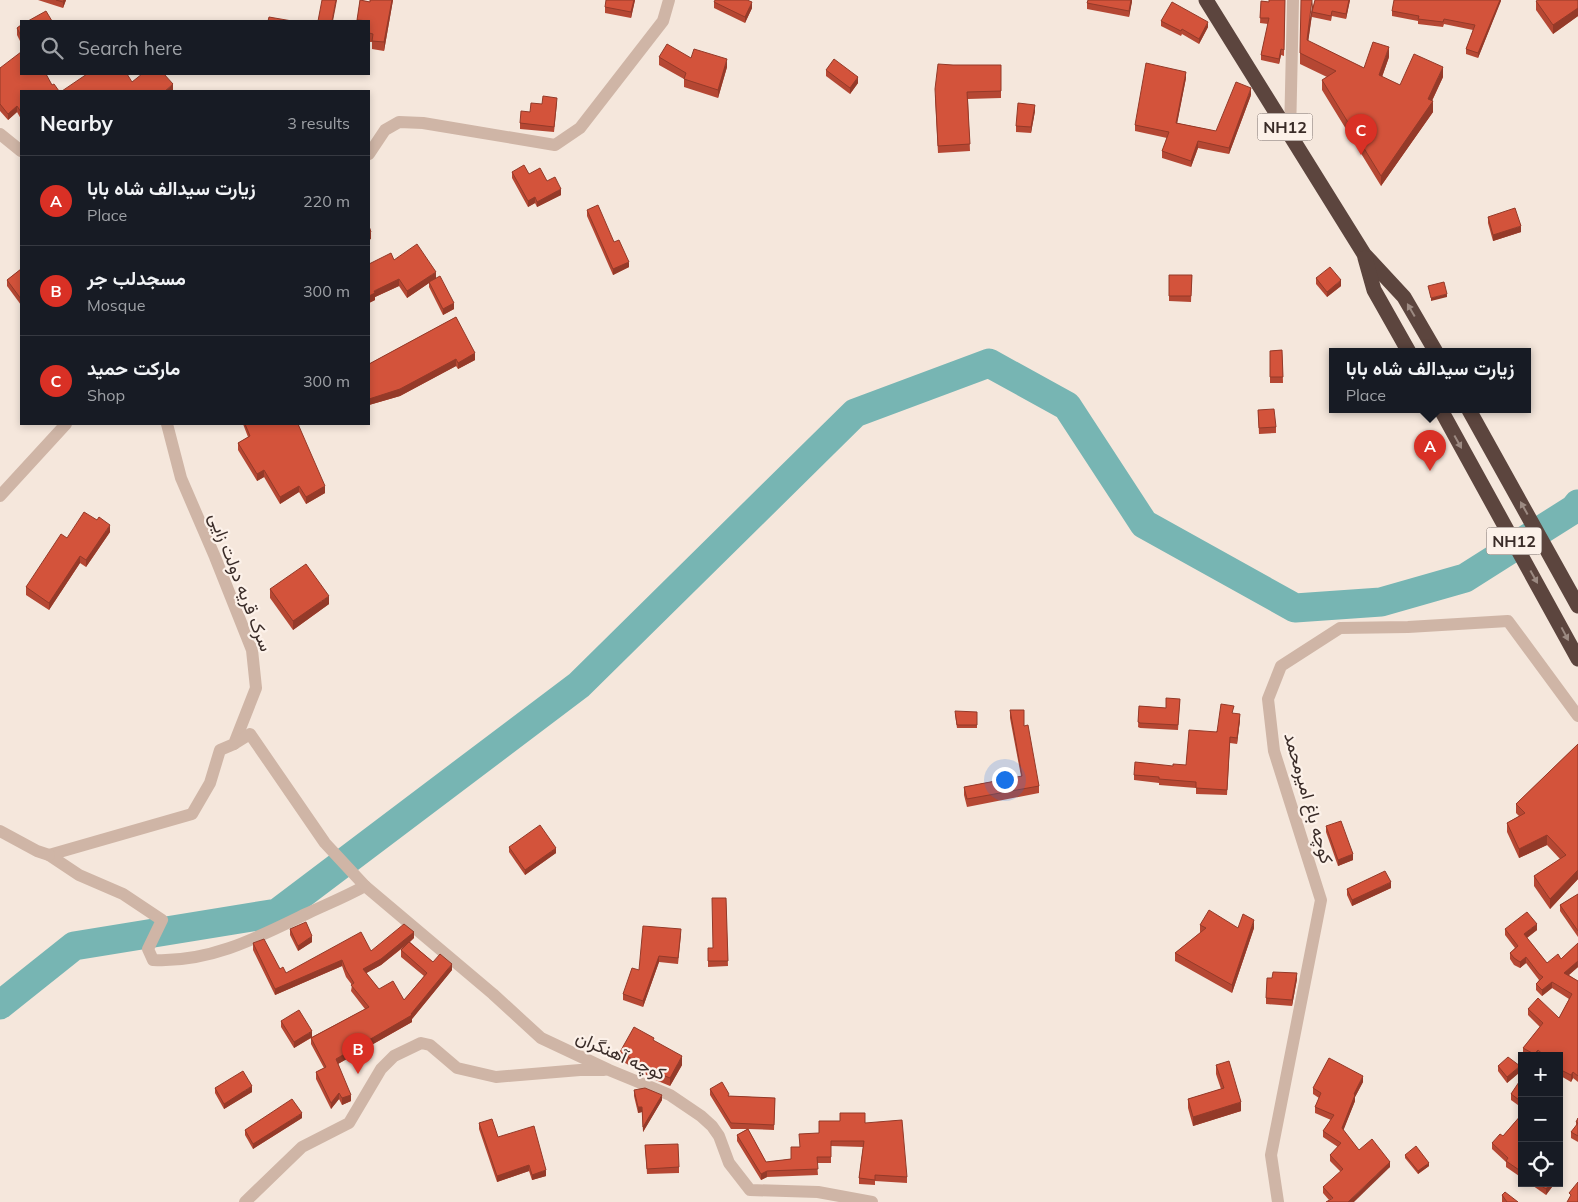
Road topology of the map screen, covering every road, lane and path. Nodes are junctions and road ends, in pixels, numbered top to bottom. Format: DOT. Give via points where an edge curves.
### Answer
graph roads {
  1 [pos="669,0"];
  2 [pos="1206,0"];
  3 [pos="1294,0"];
  4 [pos="0,134"];
  5 [pos="1290,136"];
  6 [pos="20,151"];
  7 [pos="370,152"];
  8 [pos="1364,254"];
  9 [pos="1407,348"];
  10 [pos="1434,348"];
  11 [pos="1443,413"];
  12 [pos="1471,413"];
  13 [pos="65,425"];
  14 [pos="166,425"];
  15 [pos="0,496"];
  16 [pos="1576,601"];
  17 [pos="1578,659"];
  18 [pos="1578,716"];
  19 [pos="234,744"];
  20 [pos="0,831"];
  21 [pos="49,854"];
  22 [pos="365,886"];
  23 [pos="609,1070"];
  24 [pos="245,1202"];
  25 [pos="872,1202"];
  26 [pos="1278,1202"];
  1 -- 7 [label="street" via="663,21 580,128 556,145 399,122 385,130"];
  2 -- 5 [label="highway, NH12"];
  3 -- 5 [label="street"];
  4 -- 6 [label="street"];
  5 -- 8 [label="highway, NH12"];
  8 -- 9 [label="highway, NH12" via="1374,290"];
  10 -- 8 [label="highway, NH12, one-way" via="1404,296"];
  11 -- 17 [label="highway, NH12, one-way"];
  16 -- 12 [label="highway, NH12, one-way"];
  13 -- 15 [label="street"];
  14 -- 19 [label="street, سرک قریه دولت زایی" via="181,478 252,650 256,688"];
  18 -- 26 [label="street, کوچه باغ امیرمحمد" via="1508,621 1340,628 1281,666 1268,699 1274,752 1321,900 1271,1155"];
  19 -- 21 [label="street, سرک قریه دولت زایی" via="220,750 210,783 192,814"];
  19 -- 22 [label="street, کوچه آهنگران" via="250,734 325,843"];
  20 -- 21 [label="street"];
  21 -- 22 [label="street" via="79,875 123,894 162,920 148,949 153,960 172,961 229,950"];
  22 -- 23 [label="street, کوچه آهنگران" via="541,1038"];
  23 -- 24 [label="street" via="496,1077 456,1068 430,1046 421,1043 394,1056 381,1069 349,1123 302,1147"];
  23 -- 25 [label="street, کوچه آهنگران" via="670,1095 701,1116 719,1136 729,1163 750,1190 818,1192"];
}
